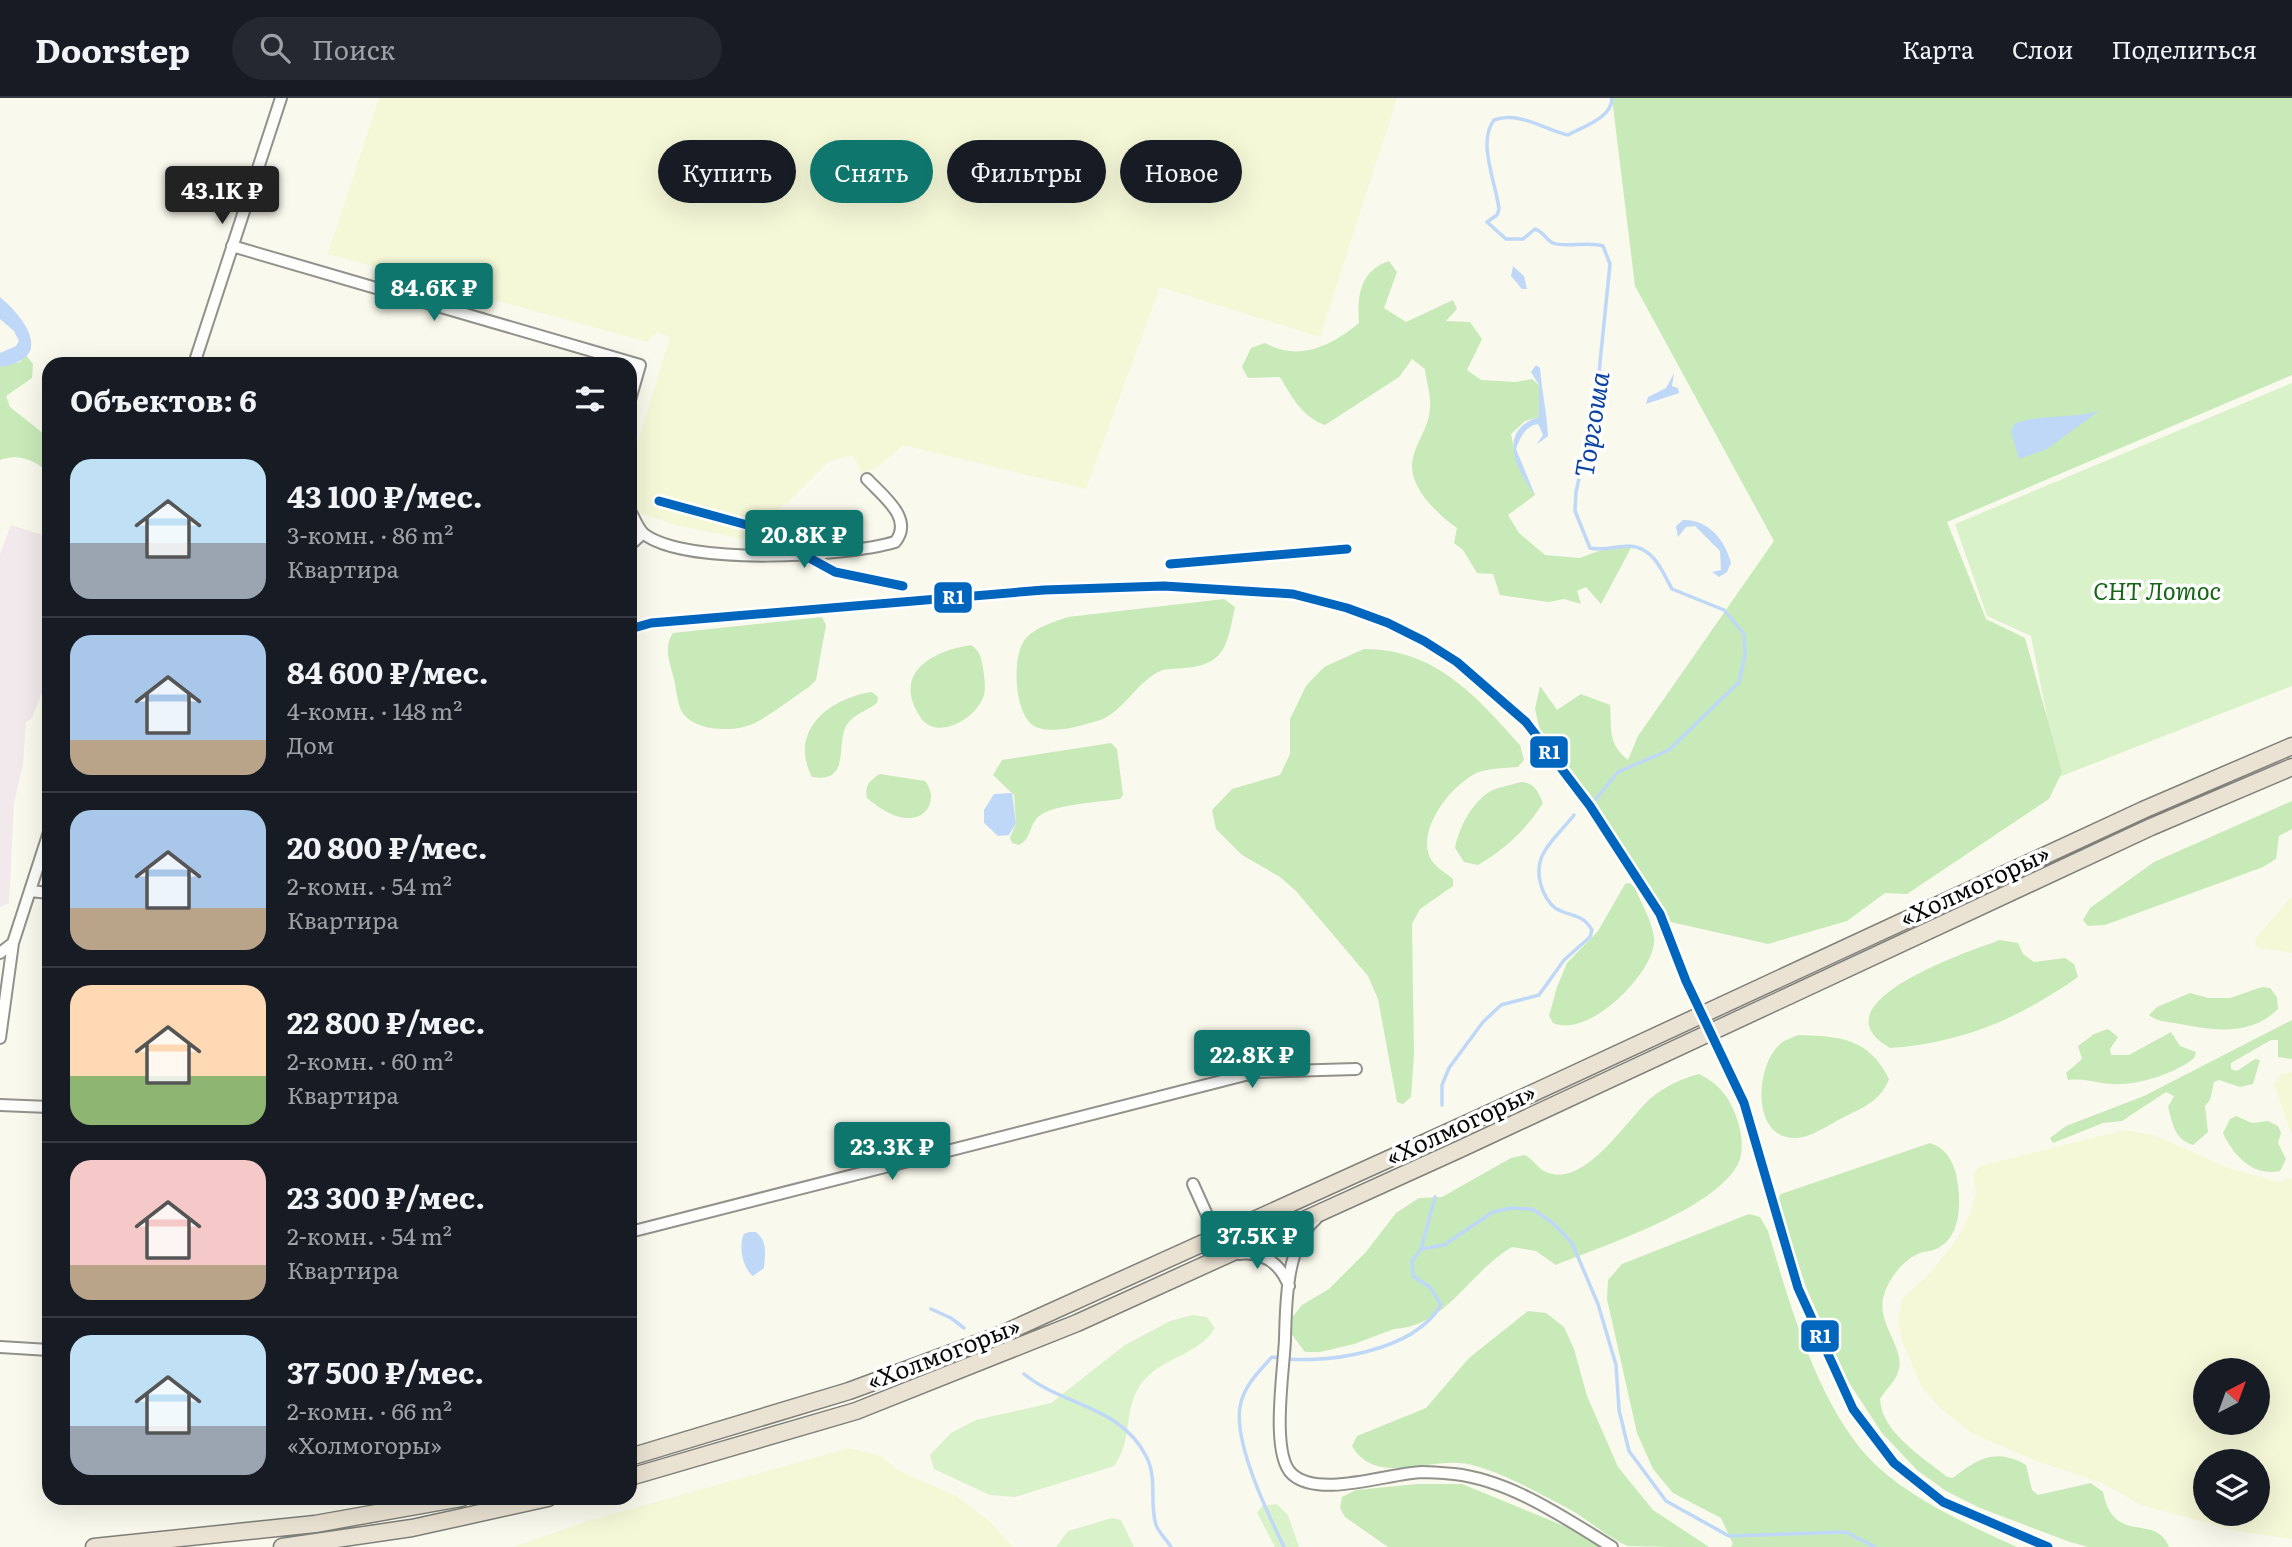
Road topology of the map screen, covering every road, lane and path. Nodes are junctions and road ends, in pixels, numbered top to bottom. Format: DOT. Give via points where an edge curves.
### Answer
graph roads {
  1 [pos="281,98"];
  2 [pos="232,246"];
  3 [pos="196,357"];
  4 [pos="613,357"];
  5 [pos="867,480"];
  6 [pos="637,523"];
  7 [pos="643,533"];
  8 [pos="637,539"];
  9 [pos="2292,746"];
  10 [pos="2292,767"];
  11 [pos="42,854"];
  12 [pos="30,891"];
  13 [pos="42,892"];
  14 [pos="13,943"];
  15 [pos="0,953"];
  16 [pos="0,1038"];
  17 [pos="1356,1069"];
  18 [pos="0,1105"];
  19 [pos="42,1107"];
  20 [pos="1193,1184"];
  21 [pos="1327,1209"];
  22 [pos="637,1229"];
  23 [pos="1217,1237"];
  24 [pos="1228,1255"];
  25 [pos="1289,1286"];
  26 [pos="0,1347"];
  27 [pos="42,1350"];
  28 [pos="637,1455"];
  29 [pos="637,1475"];
  30 [pos="422,1505"];
  31 [pos="516,1505"];
  32 [pos="94,1547"];
  33 [pos="282,1547"];
  34 [pos="1612,1547"];
  1 -- 2 [label="street"];
  2 -- 3 [label="street"];
  2 -- 4 [label="street"];
  5 -- 7 [label="street" via="895,509 902,524 902,534 895,542 831,553 746,556 686,548"];
  6 -- 7 [label="street"];
  7 -- 8 [label="street"];
  9 -- 23 [label="highway, «Холмогоры»" via="2143,810"];
  10 -- 21 [label="highway, «Холмогоры»" via="2151,827"];
  11 -- 12 [label="street"];
  12 -- 13 [label="street"];
  12 -- 14 [label="street"];
  14 -- 15 [label="street"];
  14 -- 16 [label="street"];
  17 -- 22 [label="street" via="1256,1072"];
  18 -- 19 [label="street"];
  20 -- 23 [label="street"];
  21 -- 24 [label="highway, «Холмогоры»"];
  21 -- 25 [label="street" via="1303,1235"];
  23 -- 28 [label="highway, «Холмогоры»" via="1000,1335 924,1364 768,1418"];
  24 -- 25 [label="street" via="1247,1253 1275,1262"];
  24 -- 29 [label="highway, «Холмогоры»" via="933,1382 820,1422"];
  25 -- 34 [label="street" via="1280,1433 1284,1463 1291,1474 1318,1485 1420,1472 1456,1474 1518,1494"];
  26 -- 27 [label="street"];
  30 -- 32 [label="highway" via="315,1524"];
  31 -- 33 [label="highway" via="412,1528"];
}
